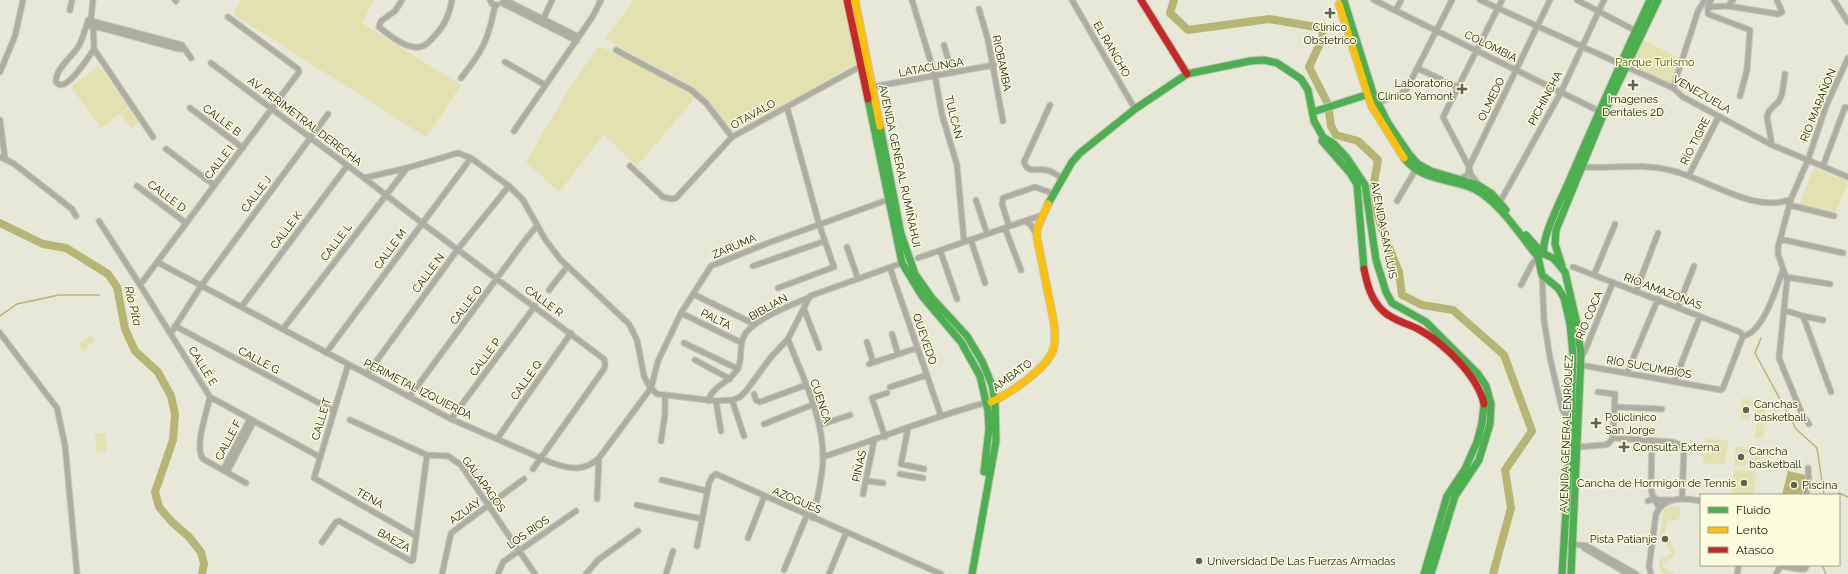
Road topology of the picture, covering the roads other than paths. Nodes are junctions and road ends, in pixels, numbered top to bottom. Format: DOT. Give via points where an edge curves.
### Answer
graph roads {
  1 [pos="23,0"];
  2 [pos="72,0"];
  3 [pos="93,0"];
  4 [pos="402,0"];
  5 [pos="452,0"];
  6 [pos="489,0"];
  7 [pos="552,0"];
  8 [pos="601,0"];
  9 [pos="847,0"];
  10 [pos="854,0"];
  11 [pos="912,0"];
  12 [pos="1072,0"];
  13 [pos="1140,0"];
  14 [pos="1374,0"];
  15 [pos="1401,0"];
  16 [pos="1452,0"];
  17 [pos="1480,0"];
  18 [pos="1502,0"];
  19 [pos="1550,0"];
  20 [pos="1577,0"];
  21 [pos="1604,0"];
  22 [pos="1650,0"];
  23 [pos="1658,0"];
  24 [pos="1704,0"];
  25 [pos="1712,0"];
  26 [pos="1733,0"];
  27 [pos="1777,0"];
  28 [pos="1834,0"];
  29 [pos="504,1"];
  30 [pos="1340,1"];
  31 [pos="495,5"];
  32 [pos="1728,6"];
  33 [pos="1708,7"];
  34 [pos="1498,8"];
  35 [pos="979,9"];
  36 [pos="70,10"];
  37 [pos="1396,10"];
  38 [pos="1599,12"];
  39 [pos="228,17"];
  40 [pos="543,21"];
  41 [pos="90,22"];
  42 [pos="1848,22"];
  43 [pos="1537,27"];
  44 [pos="1437,30"];
  45 [pos="1636,31"];
  46 [pos="578,39"];
  47 [pos="944,45"];
  48 [pos="1582,47"];
  49 [pos="94,49"];
  50 [pos="616,50"];
  51 [pos="1477,51"];
  52 [pos="191,58"];
  53 [pos="1848,58"];
  54 [pos="505,62"];
  55 [pos="211,63"];
  56 [pos="861,66"];
  57 [pos="994,66"];
  58 [pos="1623,66"];
  59 [pos="1417,68"];
  60 [pos="1516,70"];
  61 [pos="0,72"];
  62 [pos="952,73"];
  63 [pos="1186,74"];
  64 [pos="1785,74"];
  65 [pos="935,76"];
  66 [pos="461,78"];
  67 [pos="545,85"];
  68 [pos="1457,87"];
  69 [pos="872,88"];
  70 [pos="1673,88"];
  71 [pos="1561,92"];
  72 [pos="1370,93"];
  73 [pos="1740,96"];
  74 [pos="1374,104"];
  75 [pos="1050,105"];
  76 [pos="787,107"];
  77 [pos="190,108"];
  78 [pos="1848,108"];
  79 [pos="272,109"];
  80 [pos="1135,109"];
  81 [pos="1599,111"];
  82 [pos="1313,112"];
  83 [pos="328,114"];
  84 [pos="1719,116"];
  85 [pos="0,120"];
  86 [pos="1003,121"];
  87 [pos="514,132"];
  88 [pos="153,137"];
  89 [pos="732,137"];
  90 [pos="1323,137"];
  91 [pos="310,138"];
  92 [pos="1770,144"];
  93 [pos="243,148"];
  94 [pos="166,149"];
  95 [pos="3,158"];
  96 [pos="471,158"];
  97 [pos="1808,160"];
  98 [pos="347,166"];
  99 [pos="630,166"];
  100 [pos="1823,166"];
  101 [pos="1469,167"];
  102 [pos="1581,167"];
  103 [pos="407,168"];
  104 [pos="1416,169"];
  105 [pos="1688,175"];
  106 [pos="1848,177"];
  107 [pos="364,178"];
  108 [pos="1062,178"];
  109 [pos="1458,179"];
  110 [pos="214,185"];
  111 [pos="1478,185"];
  112 [pos="137,186"];
  113 [pos="509,186"];
  114 [pos="1049,192"];
  115 [pos="385,195"];
  116 [pos="891,198"];
  117 [pos="1791,199"];
  118 [pos="976,200"];
  119 [pos="1397,201"];
  120 [pos="1500,202"];
  121 [pos="1789,205"];
  122 [pos="1042,215"];
  123 [pos="76,216"];
  124 [pos="1834,216"];
  125 [pos="98,221"];
  126 [pos="1025,221"];
  127 [pos="186,223"];
  128 [pos="422,223"];
  129 [pos="819,224"];
  130 [pos="1615,224"];
  131 [pos="537,226"];
  132 [pos="1007,227"];
  133 [pos="1658,233"];
  134 [pos="987,234"];
  135 [pos="1037,238"];
  136 [pos="1780,239"];
  137 [pos="971,240"];
  138 [pos="825,241"];
  139 [pos="964,242"];
  140 [pos="847,247"];
  141 [pos="458,249"];
  142 [pos="940,250"];
  143 [pos="1843,253"];
  144 [pos="1540,255"];
  145 [pos="918,258"];
  146 [pos="1376,260"];
  147 [pos="157,262"];
  148 [pos="902,263"];
  149 [pos="1363,263"];
  150 [pos="753,266"];
  151 [pos="1694,266"];
  152 [pos="567,267"];
  153 [pos="1573,267"];
  154 [pos="890,268"];
  155 [pos="1783,269"];
  156 [pos="1021,270"];
  157 [pos="1564,270"];
  158 [pos="1542,275"];
  159 [pos="1594,275"];
  160 [pos="1786,277"];
  161 [pos="498,279"];
  162 [pos="858,279"];
  163 [pos="1549,282"];
  164 [pos="1613,282"];
  165 [pos="985,283"];
  166 [pos="140,284"];
  167 [pos="1830,284"];
  168 [pos="1521,285"];
  169 [pos="200,286"];
  170 [pos="778,288"];
  171 [pos="549,290"];
  172 [pos="1636,291"];
  173 [pos="693,294"];
  174 [pos="810,296"];
  175 [pos="957,299"];
  176 [pos="1658,300"];
  177 [pos="1392,302"];
  178 [pos="242,306"];
  179 [pos="535,306"];
  180 [pos="1678,307"];
  181 [pos="804,309"];
  182 [pos="1381,310"];
  183 [pos="1784,310"];
  184 [pos="681,313"];
  185 [pos="1700,316"];
  186 [pos="1802,316"];
  187 [pos="1823,320"];
  188 [pos="754,324"];
  189 [pos="175,326"];
  190 [pos="283,329"];
  191 [pos="171,332"];
  192 [pos="0,333"];
  193 [pos="571,334"];
  194 [pos="892,334"];
  195 [pos="1742,336"];
  196 [pos="788,339"];
  197 [pos="867,342"];
  198 [pos="684,343"];
  199 [pos="742,343"];
  200 [pos="819,348"];
  201 [pos="917,348"];
  202 [pos="326,353"];
  203 [pos="898,354"];
  204 [pos="1581,355"];
  205 [pos="695,360"];
  206 [pos="348,365"];
  207 [pos="1581,365"];
  208 [pos="1573,367"];
  209 [pos="738,369"];
  210 [pos="1627,373"];
  211 [pos="367,374"];
  212 [pos="927,375"];
  213 [pos="730,379"];
  214 [pos="1674,382"];
  215 [pos="806,385"];
  216 [pos="651,388"];
  217 [pos="1598,392"];
  218 [pos="1831,392"];
  219 [pos="754,394"];
  220 [pos="664,395"];
  221 [pos="410,396"];
  222 [pos="210,397"];
  223 [pos="732,400"];
  224 [pos="708,401"];
  225 [pos="716,402"];
  226 [pos="991,402"];
  227 [pos="812,405"];
  228 [pos="1615,407"];
  229 [pos="1662,409"];
  230 [pos="334,411"];
  231 [pos="850,415"];
  232 [pos="941,416"];
  233 [pos="451,419"];
  234 [pos="252,420"];
  235 [pos="350,420"];
  236 [pos="764,424"];
  237 [pos="1809,424"];
  238 [pos="820,425"];
  239 [pos="1571,426"];
  240 [pos="908,428"];
  241 [pos="721,431"];
  242 [pos="744,436"];
  243 [pos="885,437"];
  244 [pos="1613,438"];
  245 [pos="497,439"];
  246 [pos="874,440"];
  247 [pos="661,441"];
  248 [pos="1652,441"];
  249 [pos="1574,447"];
  250 [pos="427,455"];
  251 [pos="320,457"];
  252 [pos="540,457"];
  253 [pos="823,457"];
  254 [pos="599,458"];
  255 [pos="913,467"];
  256 [pos="1808,468"];
  257 [pos="533,469"];
  258 [pos="924,469"];
  259 [pos="225,471"];
  260 [pos="900,474"];
  261 [pos="911,476"];
  262 [pos="314,478"];
  263 [pos="923,478"];
  264 [pos="524,479"];
  265 [pos="662,480"];
  266 [pos="867,481"];
  267 [pos="246,483"];
  268 [pos="883,483"];
  269 [pos="707,491"];
  270 [pos="863,494"];
  271 [pos="1806,494"];
  272 [pos="764,497"];
  273 [pos="1682,498"];
  274 [pos="597,499"];
  275 [pos="1655,499"];
  276 [pos="1648,501"];
  277 [pos="1672,501"];
  278 [pos="1700,501"];
  279 [pos="637,505"];
  280 [pos="489,506"];
  281 [pos="1659,508"];
  282 [pos="576,511"];
  283 [pos="810,516"];
  284 [pos="702,519"];
  285 [pos="638,531"];
  286 [pos="846,533"];
  287 [pos="416,536"];
  288 [pos="748,538"];
  289 [pos="322,542"];
  290 [pos="1564,545"];
  291 [pos="1573,545"];
  292 [pos="697,546"];
  293 [pos="519,551"];
  294 [pos="673,551"];
  295 [pos="1780,566"];
  296 [pos="1806,566"];
  297 [pos="784,570"];
  298 [pos="77,574"];
  299 [pos="442,574"];
  300 [pos="498,574"];
  301 [pos="535,574"];
  302 [pos="586,574"];
  303 [pos="666,574"];
  304 [pos="829,574"];
  305 [pos="941,574"];
  306 [pos="967,574"];
  307 [pos="972,574"];
  308 [pos="1424,574"];
  309 [pos="1431,574"];
  310 [pos="1562,574"];
  311 [pos="1571,574"];
  312 [pos="1628,574"];
  313 [pos="1636,574"];
  314 [pos="1651,574"];
  1 -- 61 [label="street" via="15,36"];
  2 -- 36 [label="street"];
  3 -- 41 [label="street"];
  4 -- 5 [label="street" via="395,11 381,21 379,27 403,43 417,47 423,46 433,38 444,24"];
  6 -- 31 [label="street"];
  7 -- 40 [label="street"];
  8 -- 46 [label="street"];
  9 -- 56 [label="main road, AVENIDA GENERAL RUMIÑAHUI"];
  10 -- 69 [label="main road, AVENIDA GENERAL RUMIÑAHUI"];
  11 -- 65 [label="street, TULCÁN"];
  12 -- 80 [label="street, EL RANCHO"];
  13 -- 63 [label="main road"];
  14 -- 37 [label="street, COLOMBIA"];
  15 -- 37 [label="street"];
  16 -- 44 [label="street"];
  17 -- 34 [label="street, VENEZUELA"];
  18 -- 34 [label="street"];
  19 -- 43 [label="street, OLMEDO"];
  20 -- 38 [label="street"];
  21 -- 38 [label="street, PICHINCHA"];
  22 -- 45 [label="main road, AVENIDA GENERAL ENRÍQUEZ"];
  23 -- 58 [label="main road, AVENIDA GENERAL ENRÍQUEZ"];
  24 -- 70 [label="street" via="1698,11"];
  25 -- 33 [label="street"];
  26 -- 32 [label="street"];
  27 -- 32 [label="street" via="1782,12 1778,14"];
  28 -- 42 [label="street"];
  29 -- 31 [label="street"];
  29 -- 40 [label="street"];
  30 -- 72 [label="main road"];
  31 -- 66 [label="street" via="484,47"];
  32 -- 33 [label="street"];
  33 -- 73 [label="street" via="1708,14 1750,30 1747,70"];
  34 -- 43 [label="street, VENEZUELA"];
  34 -- 51 [label="street"];
  35 -- 57 [label="street, RIOBAMBA"];
  37 -- 44 [label="street, COLOMBIA"];
  38 -- 45 [label="street"];
  38 -- 48 [label="street, PICHINCHA"];
  39 -- 79 [label="street, CALLE I" via="298,69 297,76"];
  40 -- 46 [label="street"];
  41 -- 49 [label="street"];
  41 -- 49 [label="street" via="81,42 56,77 56,82 60,85 65,84 77,73"];
  41 -- 52 [label="street" via="184,49"];
  43 -- 48 [label="street, VENEZUELA"];
  43 -- 60 [label="street, OLMEDO"];
  44 -- 51 [label="street, COLOMBIA"];
  44 -- 59 [label="street"];
  45 -- 58 [label="main road, AVENIDA GENERAL ENRÍQUEZ"];
  46 -- 67 [label="street"];
  47 -- 62 [label="street"];
  48 -- 58 [label="street, VENEZUELA"];
  48 -- 71 [label="street, PICHINCHA"];
  49 -- 88 [label="street"];
  50 -- 89 [label="street" via="691,90 706,103"];
  51 -- 60 [label="street, COLOMBIA"];
  51 -- 68 [label="street"];
  53 -- 97 [label="street, RÍO MARAÑÒN" via="1826,106"];
  54 -- 67 [label="street"];
  55 -- 79 [label="street, AV. PERIMETRAL DERECHA"];
  56 -- 76 [label="street, OTAVALO"];
  56 -- 116 [label="main road, AVENIDA GENERAL RUMIÑAHUI"];
  57 -- 62 [label="street, LATACUNGA"];
  57 -- 86 [label="street, RIOBAMBA"];
  58 -- 70 [label="street, VENEZUELA"];
  58 -- 81 [label="main road, AVENIDA GENERAL ENRÍQUEZ"];
  58 -- 102 [label="main road, AVENIDA GENERAL ENRÍQUEZ"];
  59 -- 68 [label="street"];
  59 -- 74 [label="street" via="1406,90"];
  60 -- 71 [label="street, COLOMBIA"];
  60 -- 101 [label="street, OLMEDO"];
  62 -- 65 [label="street, LATACUNGA"];
  63 -- 80 [label="main road, AMBATO"];
  63 -- 82 [label="main road, AVENIDA SAN LUIS" via="1250,61 1264,60 1277,63 1291,71 1304,84"];
  64 -- 92 [label="street" via="1782,94 1767,117"];
  65 -- 69 [label="street, LATACUNGA"];
  65 -- 139 [label="street, TULCÁN" via="942,114 957,165"];
  67 -- 87 [label="street"];
  68 -- 101 [label="street" via="1444,118"];
  69 -- 116 [label="main road, AVENIDA GENERAL RUMIÑAHUI"];
  70 -- 84 [label="street, VENEZUELA" via="1683,97"];
  71 -- 81 [label="street, COLOMBIA"];
  71 -- 120 [label="street, PICHINCHA"];
  72 -- 74 [label="main road"];
  72 -- 82 [label="main road"];
  74 -- 104 [label="main road" via="1393,143 1405,160"];
  74 -- 109 [label="main road" via="1418,164 1436,173"];
  75 -- 108 [label="street" via="1024,164 1031,170 1045,170"];
  76 -- 89 [label="street, OTAVALO"];
  76 -- 129 [label="street"];
  77 -- 93 [label="street, CALLE B"];
  78 -- 100 [label="street" via="1845,107"];
  79 -- 91 [label="street, AV. PERIMETRAL DERECHA"];
  79 -- 93 [label="street, CALLE I"];
  80 -- 108 [label="main road, AMBATO" via="1080,153"];
  81 -- 144 [label="main road, AVENIDA GENERAL ENRÍQUEZ"];
  82 -- 90 [label="main road, AVENIDA SAN LUIS" via="1314,121"];
  83 -- 91 [label="street, CALLE J"];
  84 -- 92 [label="street, VENEZUELA"];
  84 -- 105 [label="street, RÍO TIGRE"];
  85 -- 95 [label="street"];
  89 -- 99 [label="street, OTAVALO" via="680,195 672,199 663,197"];
  90 -- 146 [label="main road, AVENIDA SAN LUIS" via="1340,151 1362,177"];
  90 -- 149 [label="main road, AVENIDA SAN LUIS" via="1322,141 1357,184"];
  91 -- 98 [label="street, AV. PERIMETRAL DERECHA"];
  91 -- 169 [label="street, CALLE J"];
  92 -- 97 [label="street, VENEZUELA"];
  93 -- 110 [label="street, CALLE I"];
  94 -- 110 [label="street"];
  95 -- 123 [label="street" via="72,209"];
  96 -- 103 [label="street, AV. PERIMETRAL DERECHA" via="458,153"];
  96 -- 113 [label="street, AV. PERIMETRAL DERECHA"];
  96 -- 128 [label="street, CALLE M"];
  97 -- 100 [label="street, VENEZUELA"];
  97 -- 117 [label="street, RÍO MARAÑÒN"];
  98 -- 107 [label="street, AV. PERIMETRAL DERECHA"];
  98 -- 178 [label="street, CALLE K"];
  100 -- 106 [label="street, VENEZUELA"];
  101 -- 109 [label="street, OLMEDO" via="1466,177"];
  101 -- 111 [label="street"];
  102 -- 105 [label="street" via="1668,169"];
  102 -- 157 [label="main road, AVENIDA GENERAL ENRÍQUEZ" via="1556,230 1555,244"];
  103 -- 107 [label="street, AV. PERIMETRAL DERECHA"];
  103 -- 115 [label="street, CALLE L"];
  104 -- 119 [label="street"];
  104 -- 144 [label="main road" via="1431,178 1480,192"];
  105 -- 117 [label="street" via="1750,200 1781,202"];
  107 -- 115 [label="street, CALLE R"];
  108 -- 122 [label="main road, AMBATO"];
  109 -- 111 [label="main road"];
  110 -- 127 [label="street, CALLE I"];
  111 -- 120 [label="main road"];
  112 -- 127 [label="street, CALLE D"];
  113 -- 131 [label="street, AV. PERIMETRAL DERECHA" via="523,200"];
  113 -- 141 [label="street, CALLE N"];
  114 -- 132 [label="street" via="1035,187 1003,198"];
  115 -- 128 [label="street, CALLE R"];
  115 -- 190 [label="street, CALLE L"];
  116 -- 129 [label="street, ZARUMA"];
  116 -- 148 [label="main road, AVENIDA GENERAL RUMIÑAHUI"];
  116 -- 226 [label="main road, AVENIDA GENERAL RUMIÑAHUI" via="915,274 975,349 988,374"];
  117 -- 121 [label="street, RÍO MARAÑÒN"];
  118 -- 134 [label="street"];
  120 -- 144 [label="main road"];
  121 -- 124 [label="street"];
  121 -- 136 [label="street, RÍO MARAÑÒN"];
  122 -- 126 [label="street"];
  122 -- 135 [label="main road, AMBATO"];
  125 -- 166 [label="street, CALLE E"];
  126 -- 132 [label="street"];
  126 -- 135 [label="street" via="1031,225"];
  127 -- 147 [label="street, CALLE I"];
  128 -- 141 [label="street, CALLE R"];
  128 -- 202 [label="street, CALLE M"];
  129 -- 138 [label="street"];
  129 -- 173 [label="street, ZARUMA" via="711,266"];
  130 -- 159 [label="street"];
  131 -- 152 [label="street, AV. PERIMETRAL DERECHA"];
  131 -- 161 [label="street, CALLE O"];
  132 -- 134 [label="street"];
  132 -- 156 [label="street"];
  133 -- 172 [label="street"];
  134 -- 137 [label="street"];
  135 -- 226 [label="main road, AMBATO" via="1054,325 1054,347 1040,368 1004,396"];
  136 -- 143 [label="street"];
  136 -- 155 [label="street, RÍO MARAÑÒN" via="1778,254"];
  137 -- 139 [label="street"];
  137 -- 165 [label="street"];
  138 -- 150 [label="street"];
  138 -- 170 [label="street" via="834,268"];
  139 -- 142 [label="street"];
  140 -- 162 [label="street"];
  141 -- 161 [label="street, CALLE R"];
  141 -- 211 [label="street, CALLE N"];
  142 -- 145 [label="street"];
  142 -- 175 [label="street"];
  144 -- 157 [label="main road"];
  144 -- 158 [label="main road"];
  144 -- 168 [label="street"];
  146 -- 149 [label="main road" via="1370,257"];
  146 -- 177 [label="main road, AVENIDA SAN LUIS" via="1386,292"];
  147 -- 166 [label="street"];
  147 -- 169 [label="street, PERIMETAL IZQUIERDA"];
  148 -- 154 [label="street, BIBLIAN"];
  148 -- 226 [label="main road, AVENIDA GENERAL RUMIÑAHUI" via="914,287 965,345"];
  149 -- 182 [label="main road, AVENIDA SAN LUIS" via="1370,291"];
  151 -- 180 [label="street"];
  152 -- 171 [label="street"];
  152 -- 216 [label="street, AV. PERIMETRAL DERECHA" via="632,328 644,376"];
  153 -- 159 [label="street, RÍO AMAZONAS"];
  154 -- 162 [label="street, BIBLIAN"];
  154 -- 201 [label="street, QUEVEDO"];
  155 -- 160 [label="street, RÍO MARAÑÒN"];
  155 -- 195 [label="street" via="1756,329"];
  157 -- 163 [label="main road" via="1563,278 1558,282"];
  157 -- 204 [label="main road, AVENIDA GENERAL ENRÍQUEZ" via="1577,324"];
  158 -- 163 [label="main road, AVENIDA GENERAL ENRÍQUEZ"];
  158 -- 239 [label="street" via="1544,320 1550,358 1562,409"];
  159 -- 164 [label="street, RÍO AMAZONAS"];
  160 -- 167 [label="street"];
  160 -- 183 [label="street"];
  161 -- 179 [label="street, CALLE R"];
  161 -- 221 [label="street, CALLE O"];
  162 -- 174 [label="street, BIBLIAN"];
  163 -- 208 [label="main road, AVENIDA GENERAL ENRÍQUEZ" via="1558,288 1564,298 1570,324"];
  164 -- 172 [label="street, RÍO AMAZONAS"];
  164 -- 204 [label="street, RÍO COCA"];
  166 -- 191 [label="street, CALLE E"];
  169 -- 178 [label="street, PERIMETAL IZQUIERDA"];
  169 -- 189 [label="street, CALLE J"];
  172 -- 176 [label="street, RÍO AMAZONAS"];
  173 -- 184 [label="street, ZARUMA"];
  173 -- 188 [label="street"];
  174 -- 181 [label="street"];
  174 -- 188 [label="street, BIBLIAN"];
  176 -- 180 [label="street, RÍO AMAZONAS"];
  176 -- 210 [label="street"];
  177 -- 182 [label="main road" via="1390,308"];
  177 -- 309 [label="main road" via="1426,322 1449,344 1478,374 1486,386 1492,404 1484,448 1455,496"];
  178 -- 190 [label="street, PERIMETAL IZQUIERDA"];
  179 -- 193 [label="street, CALLE R"];
  179 -- 233 [label="street, CALLE P"];
  180 -- 185 [label="street, RÍO AMAZONAS"];
  181 -- 196 [label="street"];
  181 -- 200 [label="street"];
  182 -- 308 [label="main road" via="1422,332 1444,350 1472,380 1484,401 1476,446 1472,457 1446,498"];
  183 -- 186 [label="street"];
  183 -- 237 [label="street" via="1779,358 1802,414"];
  184 -- 199 [label="street, PALTA"];
  184 -- 216 [label="street, ZARUMA" via="658,361"];
  185 -- 195 [label="street, RÍO AMAZONAS" via="1740,332"];
  185 -- 214 [label="street"];
  186 -- 187 [label="street"];
  186 -- 218 [label="street"];
  188 -- 199 [label="street, BIBLIAN"];
  189 -- 191 [label="street, CALLE J"];
  189 -- 230 [label="street, CALLE G"];
  190 -- 202 [label="street, PERIMETAL IZQUIERDA"];
  191 -- 222 [label="street, CALLE E"];
  192 -- 298 [label="street" via="57,408 65,445"];
  193 -- 245 [label="street, CALLE Q"];
  193 -- 252 [label="street, CALLE R" via="604,359 605,365"];
  194 -- 203 [label="street"];
  195 -- 214 [label="street, RÍO SUCUMBÌOS" via="1721,390"];
  196 -- 215 [label="street, CUENCA"];
  196 -- 223 [label="street" via="746,391"];
  197 -- 203 [label="street" via="871,363"];
  198 -- 209 [label="street"];
  199 -- 209 [label="street, BIBLIAN"];
  201 -- 203 [label="street"];
  201 -- 212 [label="street, QUEVEDO"];
  202 -- 206 [label="street, PERIMETAL IZQUIERDA"];
  204 -- 207 [label="main road, AVENIDA GENERAL ENRÍQUEZ"];
  205 -- 213 [label="street"];
  206 -- 211 [label="street, PERIMETAL IZQUIERDA"];
  206 -- 230 [label="street, CALLE T"];
  207 -- 208 [label="street, RÍO SUCUMBÌOS"];
  207 -- 210 [label="street, RÍO SUCUMBÌOS"];
  207 -- 249 [label="main road, AVENIDA GENERAL ENRÍQUEZ"];
  208 -- 239 [label="main road, AVENIDA GENERAL ENRÍQUEZ"];
  209 -- 213 [label="street, BIBLIAN"];
  210 -- 214 [label="street, RÍO SUCUMBÌOS"];
  211 -- 221 [label="street, PERIMETAL IZQUIERDA"];
  212 -- 232 [label="street, QUEVEDO"];
  212 -- 243 [label="street" via="872,398"];
  213 -- 224 [label="street, BIBLIAN" via="716,387"];
  215 -- 219 [label="street" via="760,402"];
  215 -- 227 [label="street, CUENCA"];
  216 -- 220 [label="street" via="657,394"];
  216 -- 254 [label="street, PERIMETAL IZQUIERDA"];
  217 -- 228 [label="street" via="1615,394"];
  220 -- 224 [label="street"];
  220 -- 247 [label="street" via="665,414"];
  221 -- 233 [label="street, PERIMETAL IZQUIERDA"];
  222 -- 234 [label="street, CALLE E"];
  222 -- 259 [label="street" via="199,451 203,459"];
  223 -- 225 [label="street"];
  223 -- 242 [label="street"];
  224 -- 225 [label="street"];
  225 -- 241 [label="street"];
  226 -- 232 [label="street, AMBATO"];
  226 -- 306 [label="main road, AVENIDA GENERAL RUMIÑAHUI" via="989,443"];
  226 -- 307 [label="main road, AVENIDA GENERAL RUMIÑAHUI" via="996,441"];
  227 -- 236 [label="street"];
  227 -- 238 [label="street, CUENCA"];
  228 -- 229 [label="street"];
  228 -- 244 [label="street"];
  230 -- 251 [label="street, CALLE T"];
  231 -- 238 [label="street"];
  232 -- 240 [label="street, AMBATO"];
  233 -- 245 [label="street, PERIMETAL IZQUIERDA"];
  234 -- 251 [label="street, CALLE E"];
  234 -- 259 [label="street, CALLE F"];
  235 -- 250 [label="street, GALAPAGOS"];
  238 -- 253 [label="street, CUENCA"];
  239 -- 249 [label="main road, AVENIDA GENERAL ENRÍQUEZ"];
  240 -- 243 [label="street, AMBATO"];
  240 -- 255 [label="street" via="901,464"];
  243 -- 246 [label="street, AMBATO"];
  244 -- 248 [label="street"];
  244 -- 249 [label="street" via="1604,445"];
  245 -- 252 [label="street, PERIMETAL IZQUIERDA"];
  246 -- 253 [label="street, AMBATO"];
  246 -- 266 [label="street, PIÑAS"];
  248 -- 273 [label="street" via="1673,442 1684,449"];
  248 -- 275 [label="street" via="1651,483"];
  249 -- 290 [label="main road, AVENIDA GENERAL ENRÍQUEZ"];
  249 -- 291 [label="main road, AVENIDA GENERAL ENRÍQUEZ"];
  250 -- 280 [label="street, GALAPAGOS" via="443,455 457,462"];
  250 -- 287 [label="street, BAEZA"];
  251 -- 262 [label="street, CALLE T"];
  252 -- 254 [label="street, PERIMETAL IZQUIERDA" via="570,469 579,469"];
  252 -- 257 [label="street, CALLE R"];
  253 -- 283 [label="street, CUENCA" via="820,487"];
  254 -- 274 [label="street"];
  255 -- 258 [label="street"];
  255 -- 261 [label="street"];
  256 -- 271 [label="street"];
  259 -- 267 [label="street"];
  260 -- 261 [label="street"];
  261 -- 263 [label="street"];
  262 -- 287 [label="street, TENA"];
  264 -- 280 [label="street, AZUAY"];
  265 -- 269 [label="street"];
  266 -- 268 [label="street"];
  266 -- 270 [label="street, PIÑAS"];
  269 -- 272 [label="street, AZOGUES" via="712,477 716,474"];
  269 -- 284 [label="street, AZOGUES"];
  272 -- 283 [label="street, AZOGUES"];
  272 -- 288 [label="street"];
  273 -- 277 [label="street"];
  273 -- 278 [label="street"];
  275 -- 276 [label="street"];
  275 -- 277 [label="street"];
  275 -- 281 [label="street"];
  277 -- 281 [label="street"];
  279 -- 284 [label="street"];
  280 -- 293 [label="street, GALAPAGOS"];
  280 -- 299 [label="street, AZUAY" via="451,534"];
  281 -- 314 [label="street" via="1649,568"];
  282 -- 293 [label="street, LOS RIOS"];
  283 -- 286 [label="street, AZOGUES"];
  283 -- 297 [label="street, CUENCA"];
  284 -- 292 [label="street, AZOGUES"];
  285 -- 302 [label="street" via="598,560"];
  286 -- 304 [label="street"];
  286 -- 305 [label="street, AZOGUES"];
  287 -- 289 [label="street, BAEZA" via="411,561 339,521"];
  290 -- 291 [label="street"];
  290 -- 310 [label="main road, AVENIDA GENERAL ENRÍQUEZ"];
  291 -- 311 [label="main road, AVENIDA GENERAL ENRÍQUEZ"];
  291 -- 312 [label="street" via="1585,548"];
  291 -- 313 [label="street" via="1587,546"];
  293 -- 300 [label="street, LOS RIOS" via="503,562"];
  293 -- 301 [label="street, GALAPAGOS"];
  294 -- 303 [label="street"];
  295 -- 296 [label="street" via="1800,570"];
}
